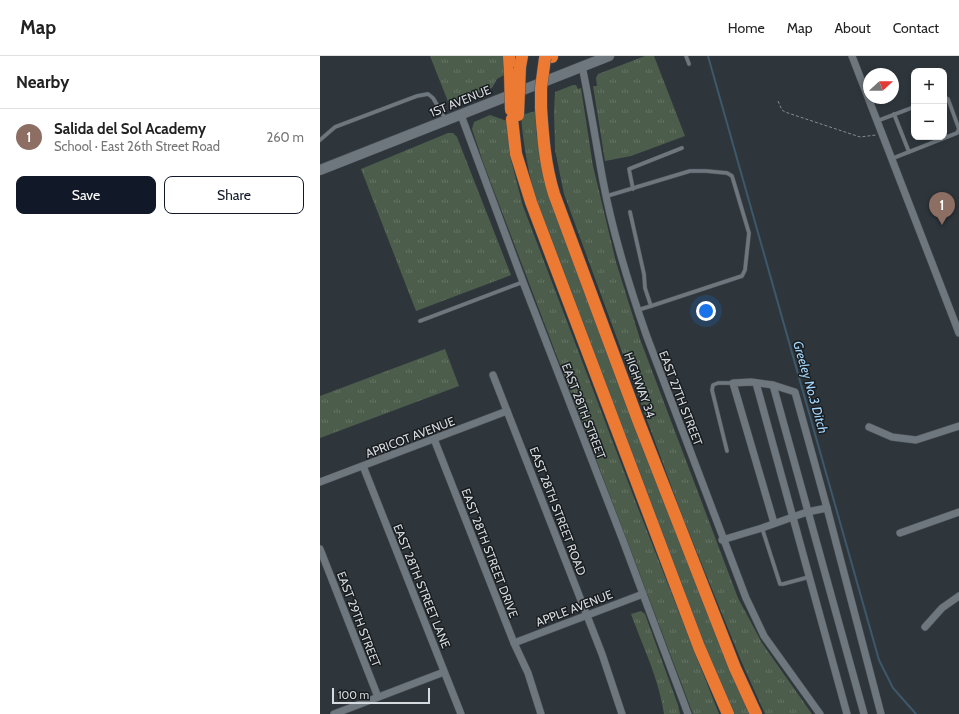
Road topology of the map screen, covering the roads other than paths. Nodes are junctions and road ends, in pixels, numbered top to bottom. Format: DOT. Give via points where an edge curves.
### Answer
graph roads {
  1 [pos="509,56"];
  2 [pos="609,56"];
  3 [pos="686,56"];
  4 [pos="852,56"];
  5 [pos="549,57"];
  6 [pos="689,64"];
  7 [pos="517,65"];
  8 [pos="582,66"];
  9 [pos="947,98"];
  10 [pos="911,108"];
  11 [pos="894,114"];
  12 [pos="461,115"];
  13 [pos="446,121"];
  14 [pos="877,121"];
  15 [pos="320,140"];
  16 [pos="682,148"];
  17 [pos="909,152"];
  18 [pos="891,159"];
  19 [pos="320,170"];
  20 [pos="633,189"];
  21 [pos="607,196"];
  22 [pos="630,212"];
  23 [pos="523,282"];
  24 [pos="651,306"];
  25 [pos="637,310"];
  26 [pos="420,321"];
  27 [pos="959,333"];
  28 [pos="493,375"];
  29 [pos="733,383"];
  30 [pos="756,383"];
  31 [pos="773,385"];
  32 [pos="508,412"];
  33 [pos="959,426"];
  34 [pos="869,427"];
  35 [pos="434,439"];
  36 [pos="727,451"];
  37 [pos="363,466"];
  38 [pos="320,482"];
  39 [pos="827,508"];
  40 [pos="807,512"];
  41 [pos="959,512"];
  42 [pos="792,517"];
  43 [pos="774,523"];
  44 [pos="762,528"];
  45 [pos="900,533"];
  46 [pos="722,540"];
  47 [pos="320,549"];
  48 [pos="809,577"];
  49 [pos="643,594"];
  50 [pos="959,596"];
  51 [pos="587,615"];
  52 [pos="925,627"];
  53 [pos="514,643"];
  54 [pos="444,672"];
  55 [pos="378,697"];
  56 [pos="334,714"];
  57 [pos="461,714"];
  58 [pos="541,714"];
  59 [pos="622,714"];
  60 [pos="688,714"];
  61 [pos="728,714"];
  62 [pos="756,714"];
  63 [pos="820,714"];
  64 [pos="846,714"];
  65 [pos="864,714"];
  66 [pos="881,714"];
  1 -- 7 [label="highway"];
  2 -- 8 [label="main road, 1ST AVENUE"];
  3 -- 6 [label="lane"];
  4 -- 14 [label="street"];
  5 -- 62 [label="highway, HIGHWAY 34" via="544,107 559,207 641,428 735,668"];
  7 -- 61 [label="highway, bridge" via="516,154 531,202 699,647"];
  8 -- 12 [label="main road, 1ST AVENUE"];
  8 -- 21 [label="street, EAST 27TH STREET"];
  9 -- 17 [label="lane" via="954,113 958,133"];
  10 -- 11 [label="lane"];
  11 -- 14 [label="lane"];
  11 -- 17 [label="lane"];
  12 -- 13 [label="main road, 1ST AVENUE"];
  12 -- 23 [label="street, EAST 28TH STREET"];
  13 -- 15 [label="lane" via="428,94 335,127"];
  13 -- 19 [label="main road, 1ST AVENUE"];
  14 -- 18 [label="street"];
  16 -- 20 [label="lane" via="629,169"];
  17 -- 18 [label="lane"];
  18 -- 27 [label="street"];
  20 -- 21 [label="lane"];
  20 -- 24 [label="lane" via="690,172 727,173 732,176 749,234 742,276"];
  21 -- 25 [label="street, EAST 27TH STREET"];
  22 -- 24 [label="lane"];
  23 -- 26 [label="lane"];
  23 -- 49 [label="street, EAST 28TH STREET"];
  24 -- 25 [label="lane"];
  25 -- 46 [label="street, EAST 27TH STREET"];
  28 -- 32 [label="street, EAST 28TH STREET ROAD"];
  29 -- 30 [label="street"];
  29 -- 36 [label="lane" via="718,383 713,385 712,390"];
  29 -- 43 [label="street"];
  30 -- 31 [label="street"];
  30 -- 42 [label="street"];
  31 -- 39 [label="street" via="795,392"];
  31 -- 40 [label="street"];
  32 -- 35 [label="street, APRICOT AVENUE"];
  32 -- 51 [label="street, EAST 28TH STREET ROAD"];
  33 -- 34 [label="street" via="916,440 892,437"];
  35 -- 37 [label="street, APRICOT AVENUE"];
  35 -- 53 [label="street, EAST 28TH STREET DRIVE"];
  37 -- 38 [label="street, APRICOT AVENUE"];
  37 -- 54 [label="street, EAST 28TH STREET LANE"];
  39 -- 40 [label="street"];
  39 -- 66 [label="street"];
  40 -- 42 [label="street"];
  40 -- 65 [label="street"];
  41 -- 45 [label="street"];
  42 -- 43 [label="street"];
  42 -- 48 [label="street"];
  43 -- 44 [label="street"];
  44 -- 46 [label="street"];
  44 -- 48 [label="lane" via="780,584"];
  46 -- 63 [label="street, EAST 27TH STREET" via="764,636"];
  47 -- 55 [label="street, EAST 29TH STREET"];
  48 -- 64 [label="street"];
  49 -- 51 [label="street, APPLE AVENUE"];
  49 -- 60 [label="street, EAST 28TH STREET"];
  50 -- 52 [label="street" via="942,608"];
  51 -- 53 [label="street, APPLE AVENUE"];
  51 -- 59 [label="street, EAST 28TH STREET ROAD"];
  53 -- 58 [label="street, EAST 28TH STREET DRIVE" via="528,673"];
  54 -- 55 [label="street"];
  54 -- 57 [label="street, EAST 28TH STREET LANE"];
  55 -- 56 [label="street"];
}
